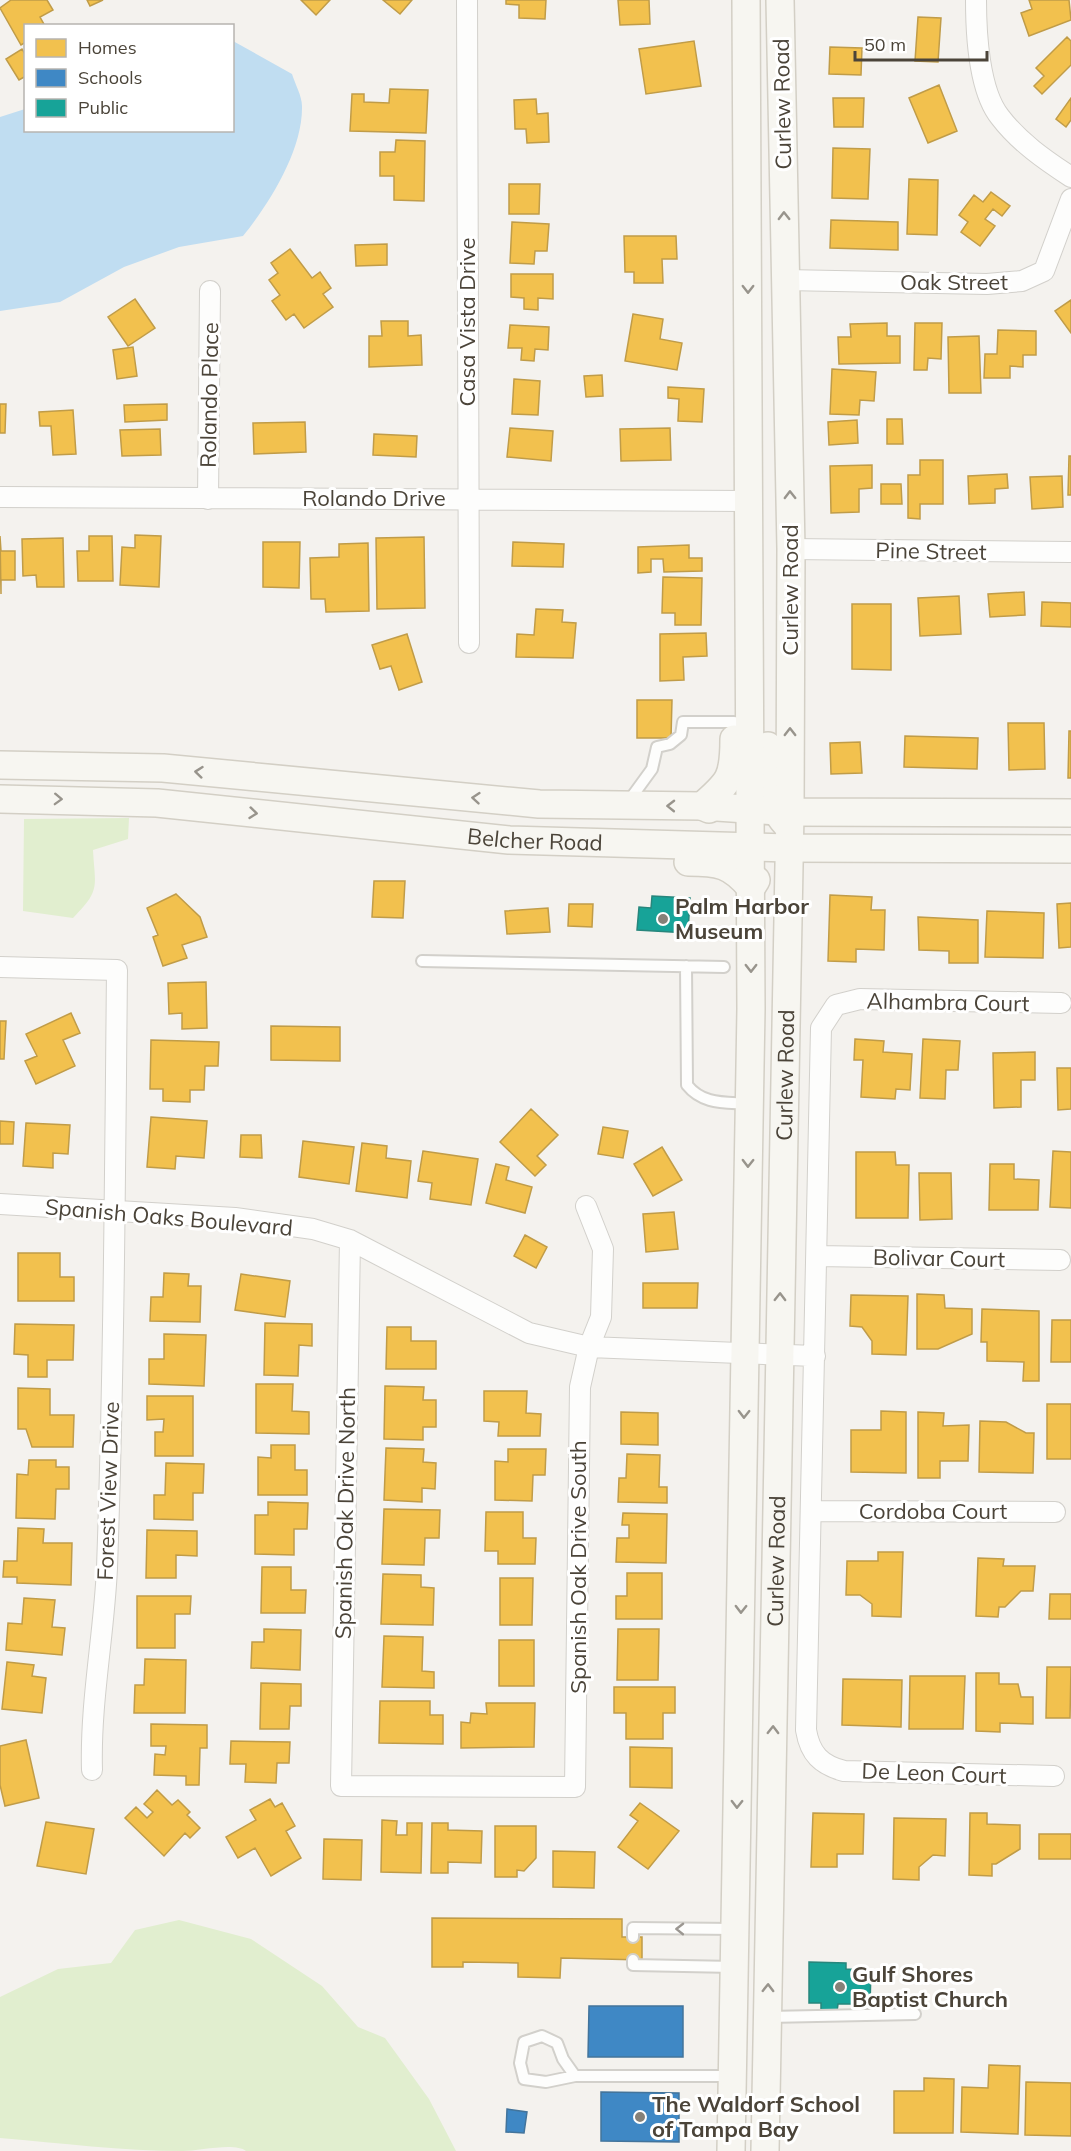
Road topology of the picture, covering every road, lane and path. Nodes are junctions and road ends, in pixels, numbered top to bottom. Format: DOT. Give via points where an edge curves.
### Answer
graph roads {
  1 [pos="467,0"];
  2 [pos="746,0"];
  3 [pos="770,0"];
  4 [pos="780,0"];
  5 [pos="976,0"];
  6 [pos="781,38"];
  7 [pos="1071,177"];
  8 [pos="1071,199"];
  9 [pos="785,280"];
  10 [pos="210,291"];
  11 [pos="748,396"];
  12 [pos="0,497"];
  13 [pos="467,498"];
  14 [pos="208,499"];
  15 [pos="748,501"];
  16 [pos="791,549"];
  17 [pos="1071,552"];
  18 [pos="748,575"];
  19 [pos="469,643"];
  20 [pos="734,722"];
  21 [pos="0,765"];
  22 [pos="790,777"];
  23 [pos="0,799"];
  24 [pos="626,805"];
  25 [pos="702,806"];
  26 [pos="1071,812"];
  27 [pos="1071,823"];
  28 [pos="358,824"];
  29 [pos="770,830"];
  30 [pos="1071,850"];
  31 [pos="751,888"];
  32 [pos="788,898"];
  33 [pos="422,961"];
  34 [pos="686,966"];
  35 [pos="0,967"];
  36 [pos="724,967"];
  37 [pos="1061,1003"];
  38 [pos="749,1104"];
  39 [pos="783,1162"];
  40 [pos="0,1204"];
  41 [pos="585,1206"];
  42 [pos="115,1210"];
  43 [pos="350,1240"];
  44 [pos="817,1256"];
  45 [pos="1060,1260"];
  46 [pos="589,1347"];
  47 [pos="745,1355"];
  48 [pos="779,1356"];
  49 [pos="815,1356"];
  50 [pos="811,1511"];
  51 [pos="1055,1512"];
  52 [pos="92,1770"];
  53 [pos="1054,1776"];
  54 [pos="575,1787"];
  55 [pos="735,1929"];
  56 [pos="633,1937"];
  57 [pos="633,1960"];
  58 [pos="734,1979"];
  59 [pos="915,2014"];
  60 [pos="768,2017"];
  61 [pos="575,2076"];
  62 [pos="733,2076"];
  63 [pos="731,2151"];
  64 [pos="756,2151"];
  65 [pos="765,2151"];
  1 -- 13 [label="street, Casa Vista Drive"];
  2 -- 9 [label="main road" via="759,66 765,244 771,262"];
  2 -- 11 [label="main road, Curlew Road, one-way"];
  3 -- 6 [label="main road"];
  4 -- 6 [label="main road, Curlew Road"];
  5 -- 7 [label="street" via="981,61 998,116 1037,154"];
  9 -- 6 [label="main road, Curlew Road, one-way"];
  8 -- 9 [label="street, Oak Street" via="1044,271 1022,281 987,284"];
  16 -- 9 [label="main road, Curlew Road, one-way"];
  10 -- 14 [label="street, Rolando Place"];
  11 -- 15 [label="main road, Curlew Road"];
  11 -- 29 [label="main road" via="766,501"];
  12 -- 14 [label="street, Rolando Drive"];
  13 -- 14 [label="street, Rolando Drive"];
  13 -- 15 [label="street, Rolando Drive"];
  13 -- 19 [label="street, Casa Vista Drive"];
  15 -- 18 [label="main road, Curlew Road"];
  16 -- 17 [label="street, Pine Street"];
  22 -- 16 [label="main road, Curlew Road, one-way"];
  18 -- 20 [label="main road" via="733,630"];
  18 -- 29 [label="main road, Curlew Road"];
  20 -- 24 [label="lane" via="682,722 681,735 670,744 657,747 652,769"];
  20 -- 25 [label="main road" via="731,776 726,786"];
  24 -- 21 [label="main road, Belcher Road, one-way" via="539,804 163,768"];
  22 -- 26 [label="main road" via="825,799 924,800"];
  22 -- 29 [label="main road, Curlew Road"];
  23 -- 28 [label="main road, Belcher Road, one-way" via="157,803"];
  25 -- 24 [label="main road, Belcher Road, one-way"];
  25 -- 29 [label="main road, Belcher Road"];
  26 -- 29 [label="main road, Belcher Road"];
  27 -- 29 [label="main road" via="1038,828"];
  28 -- 29 [label="main road, Belcher Road" via="508,840"];
  28 -- 31 [label="main road" via="441,847 508,858 709,862 738,873"];
  29 -- 30 [label="main road, Belcher Road" via="824,848"];
  29 -- 31 [label="main road, Curlew Road"];
  29 -- 32 [label="main road, Curlew Road"];
  29 -- 39 [label="main road" via="770,1096"];
  30 -- 32 [label="main road" via="972,862 824,862 809,866"];
  31 -- 38 [label="main road, Curlew Road, one-way"];
  32 -- 39 [label="main road, Curlew Road"];
  33 -- 34 [label="lane"];
  34 -- 36 [label="lane"];
  34 -- 38 [label="lane" via="687,1085 694,1095 706,1101"];
  35 -- 42 [label="street, Forest View Drive" via="117,970"];
  37 -- 44 [label="street, Alhambra Court" via="860,999 836,1005 821,1028"];
  38 -- 47 [label="main road, Curlew Road, one-way"];
  48 -- 39 [label="main road, Curlew Road, one-way"];
  40 -- 42 [label="street, Spanish Oaks Boulevard"];
  41 -- 46 [label="street, Spanish Oak Drive South" via="603,1249 601,1317"];
  42 -- 43 [label="street, Spanish Oaks Boulevard" via="235,1218 314,1229"];
  42 -- 52 [label="street, Forest View Drive" via="107,1570 91,1728"];
  43 -- 46 [label="street, Spanish Oaks Boulevard" via="529,1333"];
  43 -- 54 [label="street, Spanish Oak Drive North" via="341,1786"];
  44 -- 45 [label="street, Bolivar Court"];
  44 -- 49 [label="street"];
  46 -- 47 [label="street, Spanish Oaks Boulevard"];
  46 -- 54 [label="street, Spanish Oak Drive South" via="580,1387"];
  47 -- 48 [label="street, Spanish Oaks Boulevard"];
  47 -- 55 [label="main road, Curlew Road, one-way"];
  48 -- 49 [label="street, Spanish Oaks Boulevard"];
  60 -- 48 [label="main road, Curlew Road, one-way"];
  49 -- 50 [label="street"];
  50 -- 51 [label="street, Cordoba Court"];
  50 -- 53 [label="street, De Leon Court" via="806,1730 808,1745 817,1758 844,1771"];
  55 -- 56 [label="lane, one-way" via="633,1928"];
  55 -- 58 [label="main road, Curlew Road"];
  57 -- 58 [label="lane" via="633,1965"];
  58 -- 62 [label="main road, Curlew Road"];
  58 -- 64 [label="main road" via="748,2001 750,2138"];
  59 -- 60 [label="lane"];
  60 -- 65 [label="main road, Curlew Road"];
  61 -- 61 [label="lane" via="557,2043 542,2036 524,2042 520,2063 524,2079 546,2082"];
  61 -- 62 [label="lane"];
  62 -- 63 [label="main road, Curlew Road"];
}
